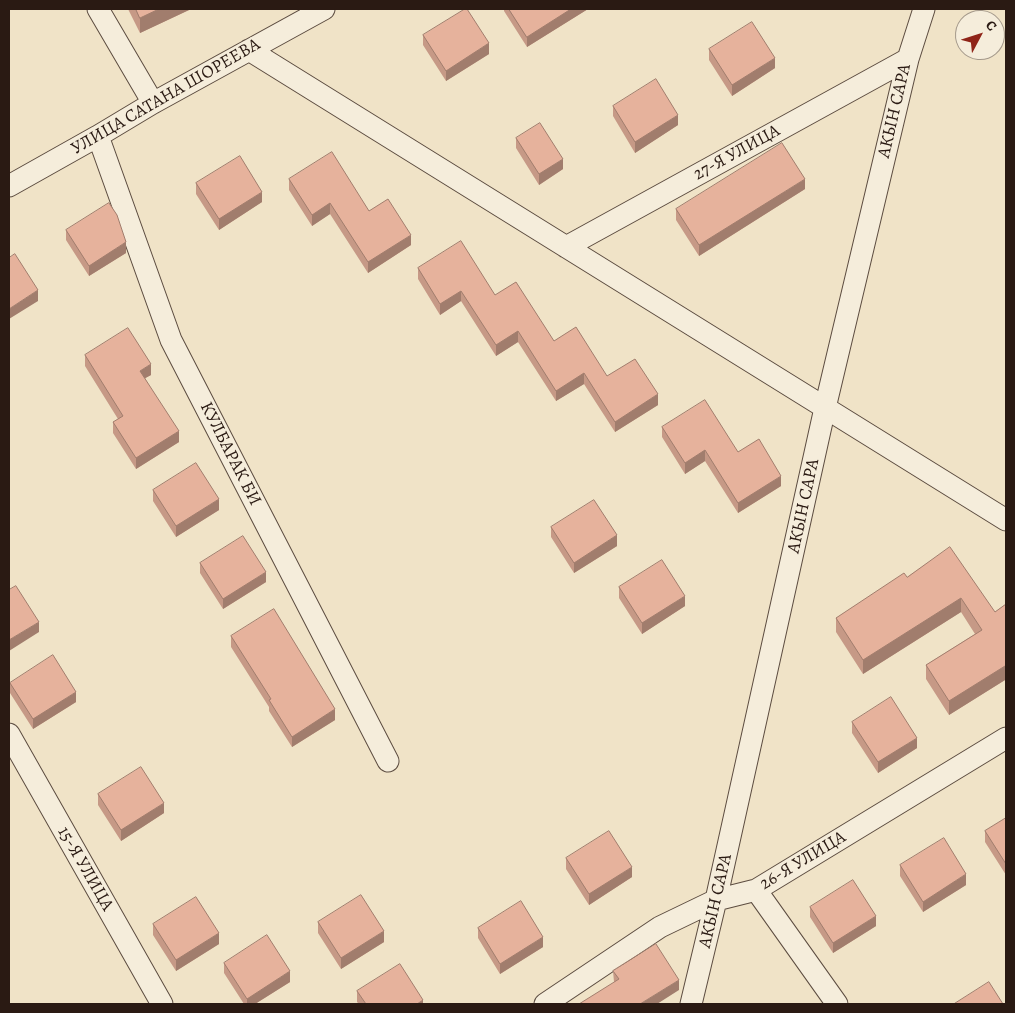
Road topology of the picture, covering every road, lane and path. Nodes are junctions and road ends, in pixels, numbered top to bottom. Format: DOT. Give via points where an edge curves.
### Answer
graph roads {
  1 [pos="98,9"];
  2 [pos="324,9"];
  3 [pos="924,9"];
  4 [pos="248,50"];
  5 [pos="908,59"];
  6 [pos="153,103"];
  7 [pos="98,136"];
  8 [pos="9,186"];
  9 [pos="566,247"];
  10 [pos="825,408"];
  11 [pos="1006,520"];
  12 [pos="9,734"];
  13 [pos="1006,738"];
  14 [pos="388,761"];
  15 [pos="756,890"];
  16 [pos="716,900"];
  17 [pos="162,1004"];
  18 [pos="545,1004"];
  19 [pos="691,1004"];
  20 [pos="837,1004"];
  1 -- 6 [label="street"];
  2 -- 4 [label="street, УЛИЦА САТАНА ШОРЕЕВА"];
  3 -- 5 [label="street, АКЫН САРА"];
  4 -- 6 [label="street, УЛИЦА САТАНА ШОРЕЕВА"];
  4 -- 9 [label="street"];
  5 -- 9 [label="street, 27-Я УЛИЦА"];
  5 -- 10 [label="street, АКЫН САРА"];
  6 -- 7 [label="street, УЛИЦА САТАНА ШОРЕЕВА"];
  7 -- 8 [label="street, УЛИЦА САТАНА ШОРЕЕВА"];
  7 -- 14 [label="street, КУЛБАРАК БИ" via="171,340"];
  9 -- 10 [label="street"];
  10 -- 11 [label="street"];
  10 -- 16 [label="street, АКЫН САРА"];
  12 -- 17 [label="street, 15-Я УЛИЦА"];
  13 -- 15 [label="street, 26-Я УЛИЦА"];
  15 -- 16 [label="street, 26-Я УЛИЦА"];
  15 -- 20 [label="street"];
  16 -- 18 [label="street, 26-Я УЛИЦА" via="660,927"];
  16 -- 19 [label="street, АКЫН САРА"];
}
